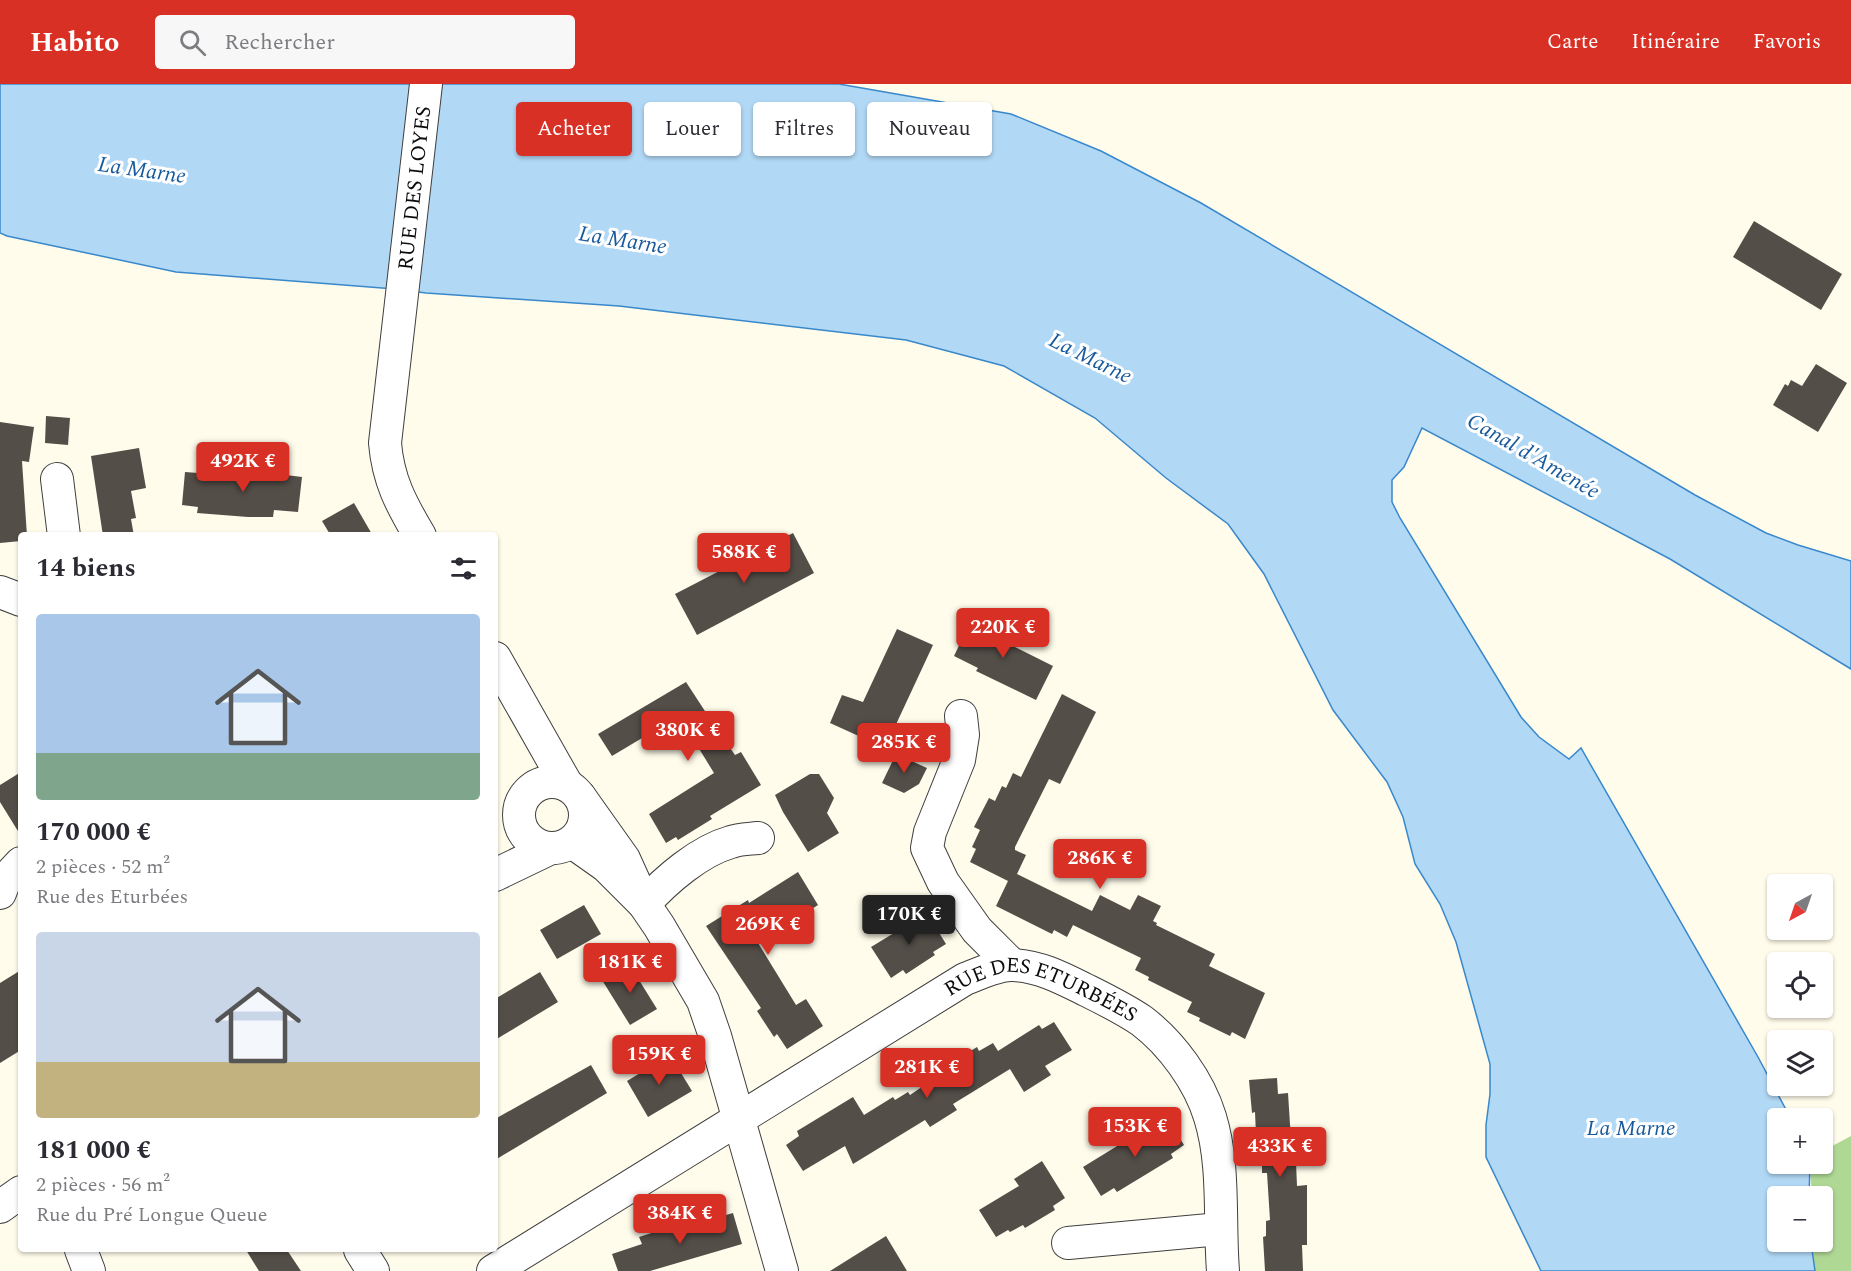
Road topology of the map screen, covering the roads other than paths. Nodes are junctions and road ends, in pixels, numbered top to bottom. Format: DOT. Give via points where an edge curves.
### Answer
graph roads {
  1 [pos="426,84"];
  2 [pos="57,479"];
  3 [pos="64,532"];
  4 [pos="418,532"];
  5 [pos="0,592"];
  6 [pos="18,599"];
  7 [pos="498,663"];
  8 [pos="525,710"];
  9 [pos="961,716"];
  10 [pos="574,791"];
  11 [pos="530,792"];
  12 [pos="520,824"];
  13 [pos="758,838"];
  14 [pos="562,845"];
  15 [pos="498,857"];
  16 [pos="18,866"];
  17 [pos="498,874"];
  18 [pos="0,893"];
  19 [pos="644,904"];
  20 [pos="1011,964"];
  21 [pos="739,1118"];
  22 [pos="18,1194"];
  23 [pos="0,1207"];
  24 [pos="1220,1229"];
  25 [pos="1068,1243"];
  26 [pos="82,1252"];
  27 [pos="361,1252"];
  28 [pos="89,1271"];
  29 [pos="373,1271"];
  30 [pos="493,1271"];
  31 [pos="782,1271"];
  32 [pos="1223,1271"];
  1 -- 4 [label="street, RUE DES LOYES" via="385,443 393,486"];
  2 -- 3 [label="street"];
  5 -- 6 [label="street"];
  7 -- 8 [label="street"];
  8 -- 10 [label="street"];
  8 -- 11 [label="street"];
  9 -- 20 [label="street" via="959,760 927,848 943,882 977,930"];
  10 -- 11 [label="street" via="555,782 544,783"];
  10 -- 14 [label="street" via="585,810 585,821 582,829"];
  10 -- 19 [label="street" via="624,859"];
  11 -- 12 [label="street" via="519,808"];
  12 -- 14 [label="street" via="531,841 540,846"];
  12 -- 15 [label="street"];
  13 -- 19 [label="street" via="731,842 709,851 663,884"];
  14 -- 17 [label="street"];
  14 -- 19 [label="street" via="606,866"];
  16 -- 18 [label="street" via="5,880"];
  19 -- 21 [label="street" via="703,1001"];
  20 -- 21 [label="street, RUE DES ETURBÉES" via="965,979"];
  20 -- 24 [label="street, RUE DES ETURBÉES" via="1038,968 1111,1003 1142,1022 1170,1048 1202,1093 1211,1118 1218,1154"];
  21 -- 30 [label="street, RUE DES ETURBÉES"];
  21 -- 31 [label="street"];
  22 -- 23 [label="street"];
  24 -- 25 [label="street"];
  24 -- 32 [label="street, RUE DES ETURBÉES"];
  26 -- 28 [label="street"];
  27 -- 29 [label="street"];
}
